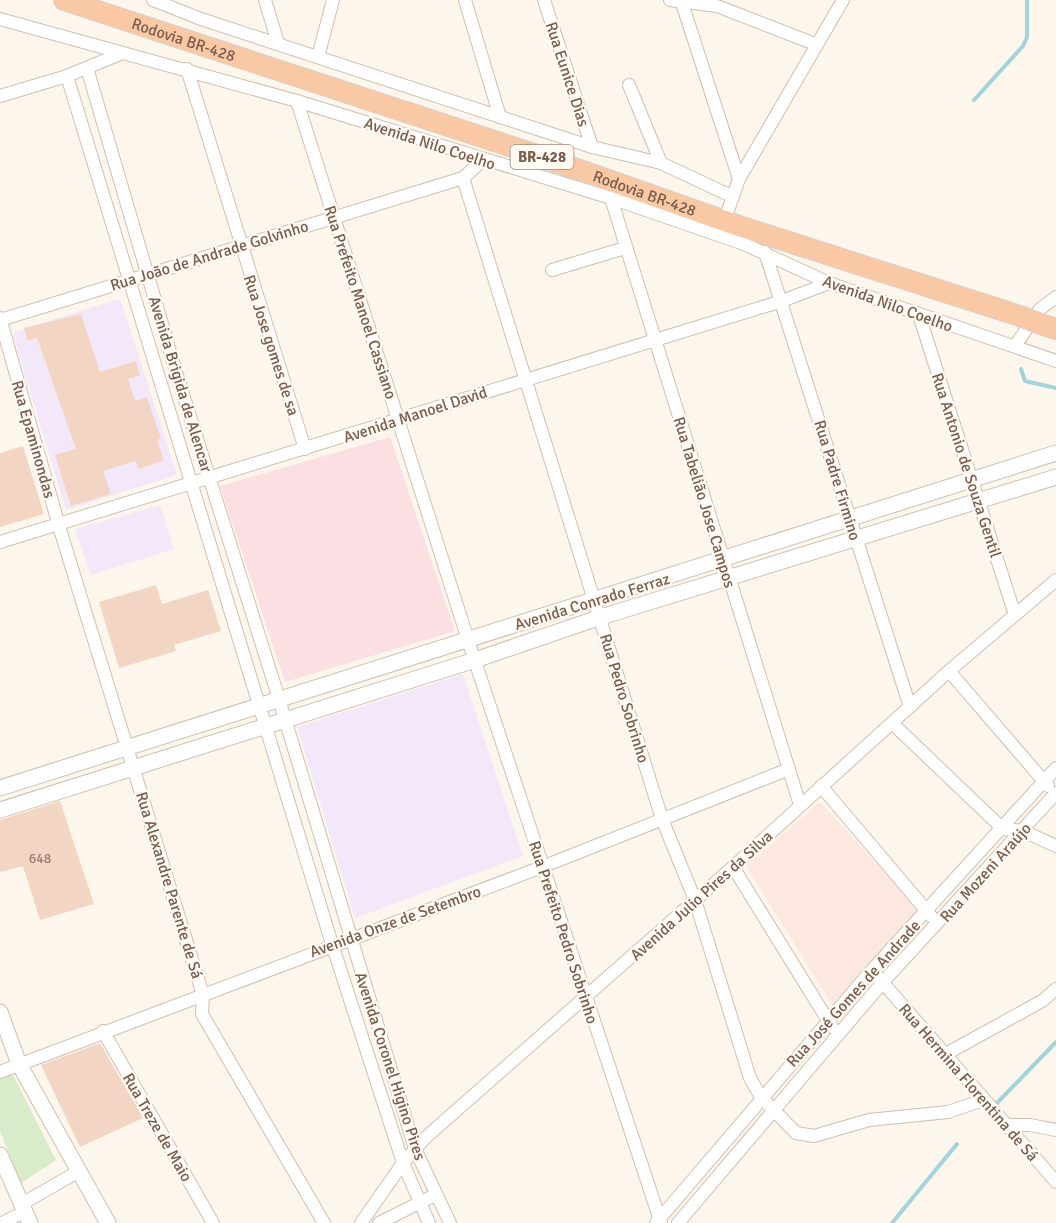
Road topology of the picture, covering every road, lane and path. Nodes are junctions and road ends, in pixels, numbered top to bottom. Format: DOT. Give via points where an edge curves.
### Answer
graph roads {
  1 [pos="64,0"];
  2 [pos="265,0"];
  3 [pos="333,0"];
  4 [pos="465,0"];
  5 [pos="544,0"];
  6 [pos="843,0"];
  7 [pos="678,1"];
  8 [pos="160,2"];
  9 [pos="0,19"];
  10 [pos="278,43"];
  11 [pos="815,44"];
  12 [pos="120,54"];
  13 [pos="318,57"];
  14 [pos="87,68"];
  15 [pos="187,69"];
  16 [pos="67,76"];
  17 [pos="629,85"];
  18 [pos="0,96"];
  19 [pos="297,101"];
  20 [pos="500,117"];
  21 [pos="592,147"];
  22 [pos="483,160"];
  23 [pos="661,163"];
  24 [pos="118,175"];
  25 [pos="463,178"];
  26 [pos="739,179"];
  27 [pos="99,181"];
  28 [pos="733,197"];
  29 [pos="611,198"];
  30 [pos="334,217"];
  31 [pos="725,219"];
  32 [pos="240,245"];
  33 [pos="625,248"];
  34 [pos="765,252"];
  35 [pos="552,270"];
  36 [pos="147,273"];
  37 [pos="127,279"];
  38 [pos="830,283"];
  39 [pos="1054,295"];
  40 [pos="782,301"];
  41 [pos="919,315"];
  42 [pos="0,319"];
  43 [pos="1048,326"];
  44 [pos="655,339"];
  45 [pos="1015,346"];
  46 [pos="1056,361"];
  47 [pos="177,375"];
  48 [pos="526,379"];
  49 [pos="160,381"];
  50 [pos="398,418"];
  51 [pos="305,449"];
  52 [pos="1056,453"];
  53 [pos="1056,477"];
  54 [pos="210,478"];
  55 [pos="973,479"];
  56 [pos="191,484"];
  57 [pos="980,501"];
  58 [pos="850,518"];
  59 [pos="59,526"];
  60 [pos="856,538"];
  61 [pos="784,540"];
  62 [pos="0,542"];
  63 [pos="790,559"];
  64 [pos="723,560"];
  65 [pos="729,578"];
  66 [pos="1056,580"];
  67 [pos="652,582"];
  68 [pos="595,599"];
  69 [pos="659,600"];
  70 [pos="250,608"];
  71 [pos="232,614"];
  72 [pos="1015,615"];
  73 [pos="601,617"];
  74 [pos="531,620"];
  75 [pos="539,638"];
  76 [pos="468,640"];
  77 [pos="474,660"];
  78 [pos="372,671"];
  79 [pos="949,671"];
  80 [pos="378,689"];
  81 [pos="279,699"];
  82 [pos="260,705"];
  83 [pos="910,707"];
  84 [pos="285,719"];
  85 [pos="892,723"];
  86 [pos="266,725"];
  87 [pos="192,727"];
  88 [pos="200,746"];
  89 [pos="128,747"];
  90 [pos="134,767"];
  91 [pos="1056,768"];
  92 [pos="789,769"];
  93 [pos="27,780"];
  94 [pos="1043,782"];
  95 [pos="821,786"];
  96 [pos="0,788"];
  97 [pos="1056,793"];
  98 [pos="34,798"];
  99 [pos="800,805"];
  100 [pos="0,810"];
  101 [pos="662,819"];
  102 [pos="315,825"];
  103 [pos="1003,829"];
  104 [pos="298,831"];
  105 [pos="1023,831"];
  106 [pos="1056,846"];
  107 [pos="542,867"];
  108 [pos="733,867"];
  109 [pos="694,900"];
  110 [pos="926,911"];
  111 [pos="939,923"];
  112 [pos="350,938"];
  113 [pos="332,944"];
  114 [pos="871,971"];
  115 [pos="883,982"];
  116 [pos="1056,989"];
  117 [pos="203,995"];
  118 [pos="586,998"];
  119 [pos="0,1012"];
  120 [pos="827,1021"];
  121 [pos="103,1031"];
  122 [pos="838,1034"];
  123 [pos="383,1044"];
  124 [pos="366,1051"];
  125 [pos="944,1055"];
  126 [pos="19,1064"];
  127 [pos="0,1072"];
  128 [pos="761,1097"];
  129 [pos="983,1100"];
  130 [pos="773,1109"];
  131 [pos="1005,1125"];
  132 [pos="1056,1130"];
  133 [pos="415,1149"];
  134 [pos="0,1155"];
  135 [pos="403,1163"];
  136 [pos="79,1171"];
  137 [pos="1056,1182"];
  138 [pos="435,1195"];
  139 [pos="418,1203"];
  140 [pos="25,1213"];
  141 [pos="658,1222"];
  142 [pos="2,1223"];
  143 [pos="108,1223"];
  144 [pos="213,1223"];
  145 [pos="324,1223"];
  146 [pos="362,1223"];
  147 [pos="379,1223"];
  148 [pos="429,1223"];
  149 [pos="450,1223"];
  150 [pos="678,1223"];
  1 -- 31 [label="highway, Rodovia BR-428 / BR-428"];
  2 -- 10 [label="street"];
  3 -- 13 [label="street"];
  4 -- 20 [label="street"];
  5 -- 21 [label="street, Rua Eunice Dias"];
  6 -- 11 [label="street"];
  7 -- 11 [label="street" via="717,6"];
  7 -- 26 [label="street"];
  8 -- 10 [label="street"];
  9 -- 12 [label="street, Avenida Nilo Coelho"];
  10 -- 13 [label="street"];
  11 -- 26 [label="street"];
  12 -- 14 [label="street"];
  12 -- 15 [label="street, Avenida Nilo Coelho"];
  13 -- 20 [label="street"];
  14 -- 16 [label="street"];
  14 -- 24 [label="street, Avenida Brigida de Alencar"];
  15 -- 19 [label="street, Avenida Nilo Coelho"];
  15 -- 32 [label="street, Rua Jose gomes de sa"];
  16 -- 18 [label="street"];
  16 -- 27 [label="street, Avenida Brigida de Alencar"];
  17 -- 23 [label="street"];
  19 -- 22 [label="street, Avenida Nilo Coelho"];
  19 -- 30 [label="street, Rua Prefeito Manoel Cassiano"];
  20 -- 21 [label="street"];
  21 -- 23 [label="street"];
  22 -- 25 [label="street, Rua João de Andrade Golvinho"];
  22 -- 29 [label="street, Avenida Nilo Coelho"];
  23 -- 28 [label="street"];
  24 -- 27 [label="street"];
  24 -- 36 [label="street, Avenida Brigida de Alencar"];
  25 -- 30 [label="street, Rua João de Andrade Golvinho"];
  25 -- 48 [label="street, Rua Pedro Sobrinho"];
  26 -- 28 [label="street"];
  27 -- 37 [label="street, Avenida Brigida de Alencar"];
  28 -- 31 [label="street"];
  29 -- 33 [label="street, Rua Tabelião Jose Campos"];
  29 -- 34 [label="street, Avenida Nilo Coelho"];
  30 -- 32 [label="street, Rua João de Andrade Golvinho"];
  30 -- 50 [label="street, Rua Prefeito Manoel Cassiano"];
  31 -- 43 [label="highway, Rodovia BR-428 / BR-428, bridge"];
  32 -- 36 [label="street, Rua João de Andrade Golvinho"];
  32 -- 51 [label="street, Rua Jose gomes de sa"];
  33 -- 35 [label="street"];
  33 -- 44 [label="street, Rua Tabelião Jose Campos"];
  34 -- 38 [label="street, Avenida Nilo Coelho"];
  34 -- 40 [label="street, Rua Padre Firmino"];
  36 -- 37 [label="street, Rua João de Andrade Golvinho"];
  36 -- 47 [label="street, Avenida Brigida de Alencar"];
  37 -- 42 [label="street, Rua João de Andrade Golvinho"];
  37 -- 49 [label="street, Avenida Brigida de Alencar"];
  38 -- 40 [label="street, Avenida Manoel David"];
  38 -- 41 [label="street, Avenida Nilo Coelho"];
  39 -- 45 [label="street"];
  40 -- 44 [label="street, Avenida Manoel David"];
  40 -- 58 [label="street, Rua Padre Firmino"];
  41 -- 45 [label="street, Avenida Nilo Coelho"];
  41 -- 55 [label="street, Rua Antonio de Souza Gentil"];
  42 -- 59 [label="street, Rua Epaminondas"];
  44 -- 48 [label="street, Avenida Manoel David"];
  44 -- 64 [label="street, Rua Tabelião Jose Campos"];
  45 -- 46 [label="street, Avenida Nilo Coelho"];
  47 -- 49 [label="street"];
  47 -- 54 [label="street, Avenida Brigida de Alencar"];
  48 -- 50 [label="street, Avenida Manoel David"];
  48 -- 68 [label="street, Rua Pedro Sobrinho"];
  49 -- 56 [label="street, Avenida Brigida de Alencar"];
  50 -- 51 [label="street, Avenida Manoel David"];
  50 -- 76 [label="street, Rua Prefeito Manoel Cassiano"];
  51 -- 54 [label="street, Avenida Manoel David"];
  52 -- 55 [label="street, Avenida Conrado Ferraz"];
  53 -- 57 [label="street, Avenida Conrado Ferraz"];
  54 -- 56 [label="street, Avenida Manoel David"];
  54 -- 70 [label="street, Avenida Brigida de Alencar"];
  55 -- 57 [label="street, Rua Antonio de Souza Gentil"];
  55 -- 58 [label="street, Avenida Conrado Ferraz"];
  56 -- 59 [label="street, Avenida Manoel David"];
  56 -- 71 [label="street, Avenida Brigida de Alencar"];
  57 -- 60 [label="street, Avenida Conrado Ferraz"];
  57 -- 72 [label="street, Rua Antonio de Souza Gentil"];
  58 -- 60 [label="street, Rua Padre Firmino"];
  58 -- 61 [label="street, Avenida Conrado Ferraz"];
  59 -- 62 [label="street, Avenida Manoel David"];
  59 -- 89 [label="street, Rua Alexandre Parente de Sá"];
  60 -- 63 [label="street, Avenida Conrado Ferraz"];
  60 -- 83 [label="street, Rua Padre Firmino"];
  61 -- 63 [label="street"];
  61 -- 64 [label="street, Avenida Conrado Ferraz"];
  63 -- 65 [label="street, Avenida Conrado Ferraz"];
  64 -- 65 [label="street, Rua Tabelião Jose Campos"];
  64 -- 67 [label="street, Avenida Conrado Ferraz"];
  65 -- 69 [label="street, Avenida Conrado Ferraz"];
  65 -- 92 [label="street, Rua Tabelião Jose Campos"];
  66 -- 72 [label="street, Avenida Julio Pires da Silva"];
  67 -- 68 [label="street, Avenida Conrado Ferraz"];
  67 -- 69 [label="street"];
  68 -- 73 [label="street, Rua Pedro Sobrinho"];
  68 -- 74 [label="street, Avenida Conrado Ferraz"];
  69 -- 73 [label="street, Avenida Conrado Ferraz"];
  70 -- 71 [label="street"];
  70 -- 81 [label="street, Avenida Brigida de Alencar"];
  71 -- 82 [label="street, Avenida Brigida de Alencar"];
  72 -- 79 [label="street, Avenida Julio Pires da Silva"];
  73 -- 75 [label="street, Avenida Conrado Ferraz"];
  73 -- 101 [label="street, Rua Pedro Sobrinho"];
  74 -- 75 [label="street"];
  74 -- 76 [label="street, Avenida Conrado Ferraz"];
  75 -- 77 [label="street, Avenida Conrado Ferraz"];
  76 -- 77 [label="street, Rua Prefeito Pedro Sobrinho"];
  76 -- 78 [label="street, Avenida Conrado Ferraz"];
  77 -- 80 [label="street, Avenida Conrado Ferraz"];
  77 -- 107 [label="street, Rua Prefeito Pedro Sobrinho"];
  78 -- 80 [label="street"];
  78 -- 81 [label="street, Avenida Conrado Ferraz"];
  79 -- 83 [label="street, Avenida Julio Pires da Silva"];
  79 -- 94 [label="street"];
  80 -- 84 [label="street, Avenida Conrado Ferraz"];
  81 -- 82 [label="street, Avenida Conrado Ferraz"];
  81 -- 84 [label="street, Avenida Coronel Higino Pires"];
  82 -- 86 [label="street, Avenida Coronel Higino Pires"];
  82 -- 87 [label="street, Avenida Conrado Ferraz"];
  83 -- 85 [label="street, Avenida Julio Pires da Silva"];
  84 -- 86 [label="street, Avenida Conrado Ferraz"];
  84 -- 102 [label="street, Avenida Coronel Higino Pires"];
  85 -- 95 [label="street, Avenida Julio Pires da Silva"];
  85 -- 103 [label="street"];
  86 -- 88 [label="street, Avenida Conrado Ferraz"];
  86 -- 104 [label="street, Avenida Coronel Higino Pires"];
  87 -- 88 [label="street"];
  87 -- 89 [label="street, Avenida Conrado Ferraz"];
  88 -- 90 [label="street, Avenida Conrado Ferraz"];
  89 -- 90 [label="street, Rua Alexandre Parente de Sá"];
  89 -- 93 [label="street, Avenida Conrado Ferraz"];
  90 -- 98 [label="street, Avenida Conrado Ferraz"];
  90 -- 117 [label="street, Rua Alexandre Parente de Sá"];
  91 -- 94 [label="street, Rua José Gomes de Andrade"];
  92 -- 99 [label="street, Rua Tabelião Jose Campos"];
  92 -- 101 [label="street, Avenida Onze de Setembro"];
  93 -- 96 [label="street, Avenida Conrado Ferraz"];
  93 -- 98 [label="street"];
  94 -- 97 [label="street"];
  94 -- 103 [label="street, Rua José Gomes de Andrade"];
  95 -- 99 [label="street, Avenida Julio Pires da Silva"];
  95 -- 110 [label="street"];
  97 -- 105 [label="street, Rua Mozeni Araújo"];
  98 -- 100 [label="street, Avenida Conrado Ferraz"];
  99 -- 108 [label="street, Avenida Julio Pires da Silva"];
  101 -- 107 [label="street, Avenida Onze de Setembro"];
  101 -- 109 [label="street, Rua Pedro Sobrinho"];
  102 -- 104 [label="street"];
  102 -- 112 [label="street, Avenida Coronel Higino Pires"];
  103 -- 105 [label="street"];
  103 -- 110 [label="street, Rua José Gomes de Andrade"];
  104 -- 113 [label="street, Avenida Coronel Higino Pires"];
  105 -- 106 [label="street"];
  105 -- 111 [label="street, Rua Mozeni Araújo"];
  107 -- 112 [label="street, Avenida Onze de Setembro"];
  107 -- 118 [label="street, Rua Prefeito Pedro Sobrinho"];
  108 -- 109 [label="street, Avenida Julio Pires da Silva"];
  108 -- 120 [label="street"];
  109 -- 118 [label="street, Avenida Julio Pires da Silva"];
  109 -- 128 [label="street, Rua Pedro Sobrinho" via="750,1078"];
  110 -- 111 [label="street"];
  110 -- 114 [label="street, Rua José Gomes de Andrade"];
  111 -- 115 [label="street, Rua Mozeni Araújo"];
  112 -- 113 [label="street, Avenida Onze de Setembro"];
  112 -- 123 [label="street, Avenida Coronel Higino Pires"];
  113 -- 117 [label="street, Avenida Onze de Setembro"];
  113 -- 124 [label="street, Avenida Coronel Higino Pires"];
  114 -- 115 [label="street, Rua Hermina Florentina de Sá"];
  114 -- 120 [label="street, Rua José Gomes de Andrade"];
  115 -- 122 [label="street, Rua Mozeni Araújo"];
  115 -- 125 [label="street, Rua Hermina Florentina de Sá"];
  116 -- 125 [label="street" via="1042,1001"];
  117 -- 121 [label="street, Avenida Onze de Setembro"];
  117 -- 145 [label="street, Rua Alexandre Parente de Sá" via="202,1014 212,1034"];
  118 -- 133 [label="street, Avenida Julio Pires da Silva"];
  118 -- 141 [label="street, Rua Prefeito Pedro Sobrinho"];
  119 -- 126 [label="street"];
  120 -- 122 [label="street"];
  120 -- 128 [label="street, Rua José Gomes de Andrade"];
  121 -- 126 [label="street, Avenida Onze de Setembro"];
  121 -- 144 [label="street, Rua Treze de Maio"];
  122 -- 130 [label="street, Rua Mozeni Araújo"];
  123 -- 124 [label="street"];
  123 -- 133 [label="street, Avenida Coronel Higino Pires"];
  124 -- 135 [label="street, Avenida Coronel Higino Pires"];
  125 -- 129 [label="street, Rua Hermina Florentina de Sá"];
  126 -- 127 [label="street, Avenida Onze de Setembro"];
  126 -- 136 [label="street"];
  128 -- 130 [label="street, Rua Pedro Sobrinho"];
  128 -- 141 [label="street, Rua José Gomes de Andrade"];
  129 -- 130 [label="street, Rua Pedro Sobrinho" via="948,1112 869,1120 814,1136 796,1133"];
  129 -- 131 [label="street, Rua Hermina Florentina de Sá"];
  130 -- 150 [label="street, Rua Mozeni Araújo"];
  131 -- 132 [label="street"];
  131 -- 137 [label="street, Rua Hermina Florentina de Sá"];
  133 -- 135 [label="street, Avenida Julio Pires da Silva"];
  133 -- 138 [label="street, Avenida Coronel Higino Pires"];
  134 -- 140 [label="street"];
  135 -- 139 [label="street, Avenida Coronel Higino Pires"];
  135 -- 146 [label="street, Avenida Julio Pires da Silva"];
  136 -- 140 [label="street"];
  136 -- 143 [label="street"];
  138 -- 139 [label="street"];
  138 -- 149 [label="street, Avenida Coronel Higino Pires"];
  139 -- 147 [label="street"];
  139 -- 148 [label="street, Avenida Coronel Higino Pires"];
  140 -- 142 [label="street"];
}
